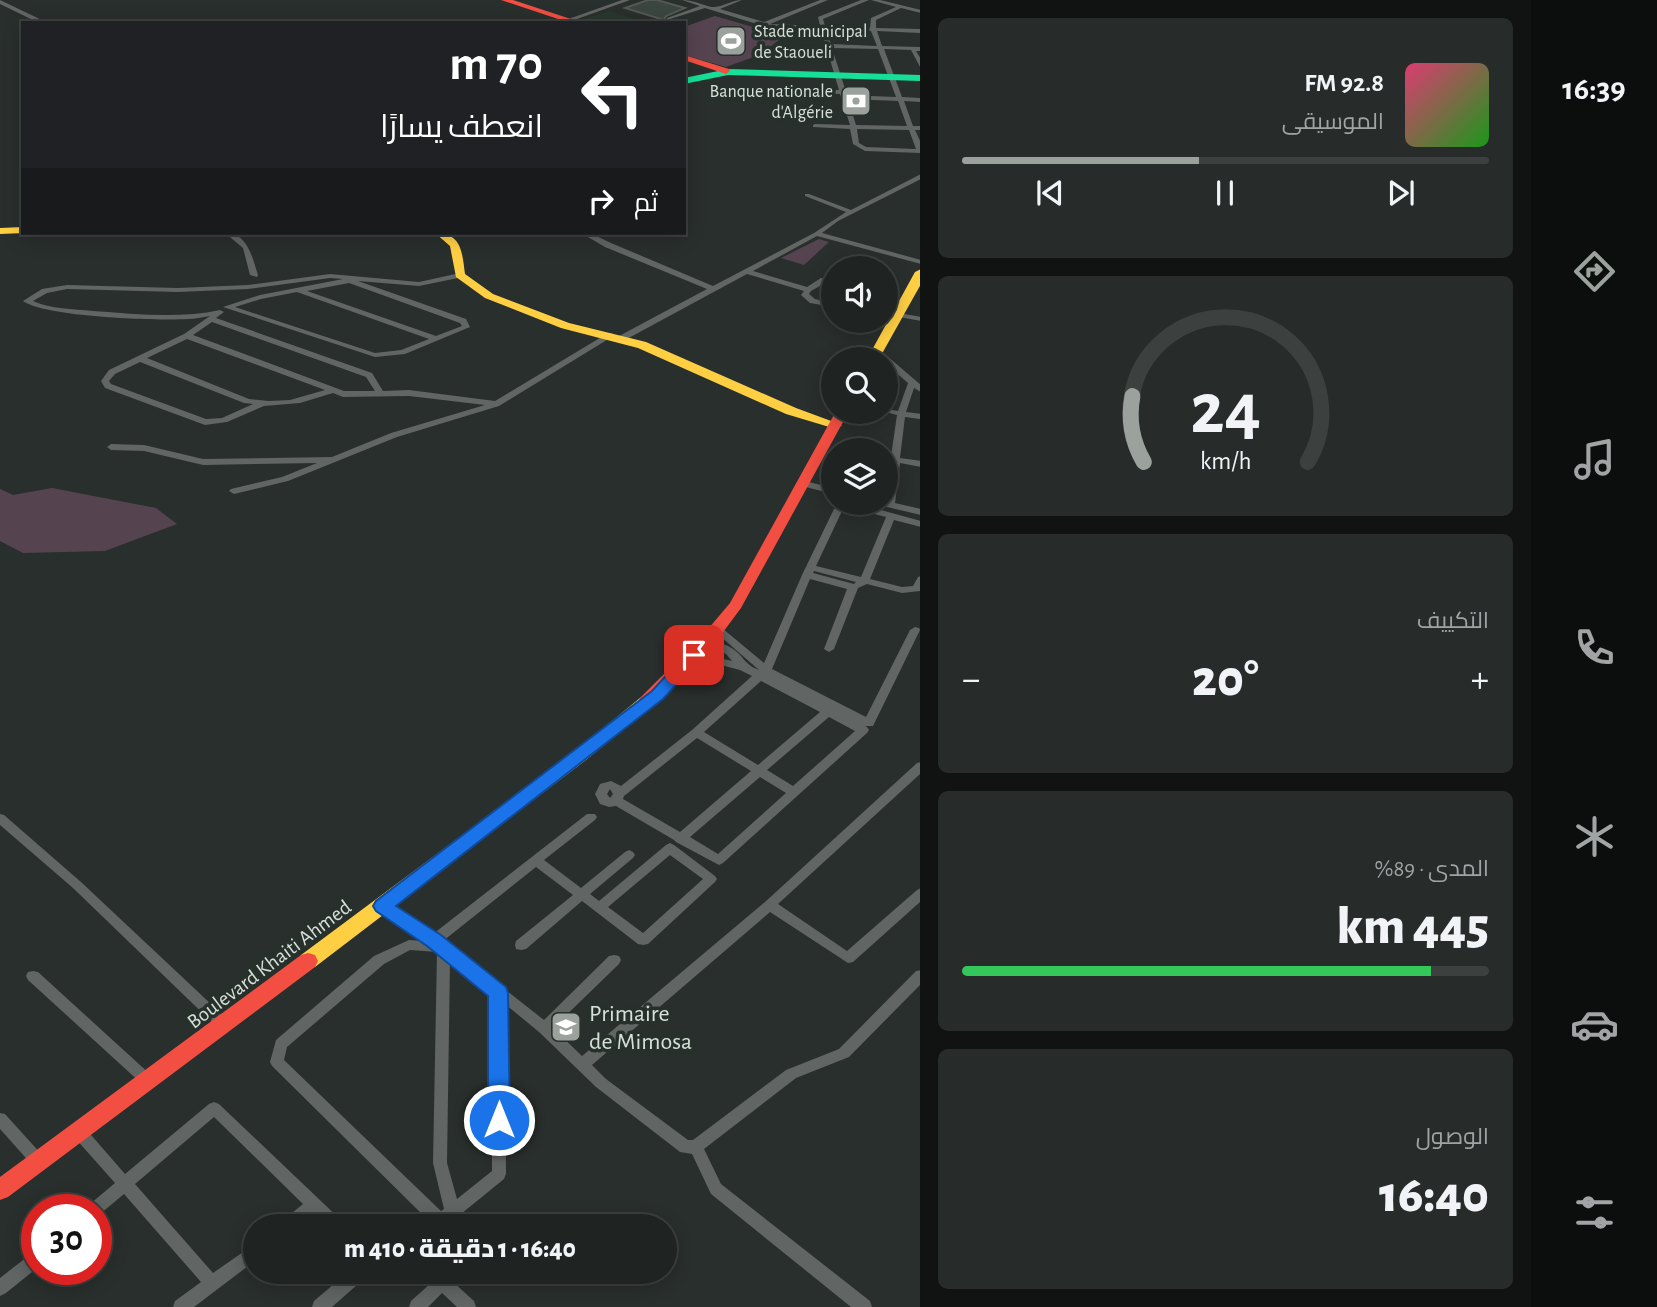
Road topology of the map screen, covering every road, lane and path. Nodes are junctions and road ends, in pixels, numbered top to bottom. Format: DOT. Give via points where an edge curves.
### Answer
graph roads {
  1 [pos="493,0"];
  2 [pos="627,0"];
  3 [pos="685,0"];
  4 [pos="739,0"];
  5 [pos="826,0"];
  6 [pos="866,0"];
  7 [pos="874,0"];
  8 [pos="512,1"];
  9 [pos="0,2"];
  10 [pos="706,6"];
  11 [pos="900,7"];
  12 [pos="715,9"];
  13 [pos="920,12"];
  14 [pos="669,19"];
  15 [pos="40,21"];
  16 [pos="566,21"];
  17 [pos="566,21"];
  18 [pos="572,21"];
  19 [pos="764,24"];
  20 [pos="822,27"];
  21 [pos="873,29"];
  22 [pos="920,31"];
  23 [pos="829,46"];
  24 [pos="881,48"];
  25 [pos="917,49"];
  26 [pos="686,60"];
  27 [pos="920,67"];
  28 [pos="721,73"];
  29 [pos="836,75"];
  30 [pos="892,77"];
  31 [pos="920,78"];
  32 [pos="686,81"];
  33 [pos="767,91"];
  34 [pos="842,95"];
  35 [pos="901,99"];
  36 [pos="920,100"];
  37 [pos="815,125"];
  38 [pos="853,126"];
  39 [pos="911,128"];
  40 [pos="920,128"];
  41 [pos="920,151"];
  42 [pos="920,176"];
  43 [pos="807,195"];
  44 [pos="851,212"];
  45 [pos="21,230"];
  46 [pos="0,231"];
  47 [pos="816,234"];
  48 [pos="231,235"];
  49 [pos="444,235"];
  50 [pos="589,235"];
  51 [pos="920,262"];
  52 [pos="746,271"];
  53 [pos="920,272"];
  54 [pos="254,275"];
  55 [pos="460,275"];
  56 [pos="361,278"];
  57 [pos="349,280"];
  58 [pos="821,282"];
  59 [pos="296,289"];
  60 [pos="713,289"];
  61 [pos="808,289"];
  62 [pos="821,303"];
  63 [pos="227,307"];
  64 [pos="898,310"];
  65 [pos="898,314"];
  66 [pos="215,316"];
  67 [pos="920,319"];
  68 [pos="187,336"];
  69 [pos="617,337"];
  70 [pos="437,339"];
  71 [pos="141,359"];
  72 [pos="898,372"];
  73 [pos="912,383"];
  74 [pos="920,390"];
  75 [pos="331,391"];
  76 [pos="380,393"];
  77 [pos="261,404"];
  78 [pos="496,404"];
  79 [pos="898,413"];
  80 [pos="901,414"];
  81 [pos="821,415"];
  82 [pos="920,417"];
  83 [pos="836,424"];
  84 [pos="111,447"];
  85 [pos="898,448"];
  86 [pos="333,460"];
  87 [pos="898,460"];
  88 [pos="920,464"];
  89 [pos="805,484"];
  90 [pos="821,488"];
  91 [pos="234,491"];
  92 [pos="898,511"];
  93 [pos="920,512"];
  94 [pos="898,514"];
  95 [pos="836,515"];
  96 [pos="889,515"];
  97 [pos="920,524"];
  98 [pos="809,571"];
  99 [pos="920,579"];
  100 [pos="864,582"];
  101 [pos="853,587"];
  102 [pos="718,630"];
  103 [pos="915,630"];
  104 [pos="705,642"];
  105 [pos="829,649"];
  106 [pos="694,655"];
  107 [pos="748,665"];
  108 [pos="763,673"];
  109 [pos="830,710"];
  110 [pos="696,733"];
  111 [pos="920,766"];
  112 [pos="758,770"];
  113 [pos="794,792"];
  114 [pos="591,817"];
  115 [pos="0,818"];
  116 [pos="680,839"];
  117 [pos="629,855"];
  118 [pos="535,860"];
  119 [pos="920,893"];
  120 [pos="582,896"];
  121 [pos="769,905"];
  122 [pos="382,906"];
  123 [pos="599,908"];
  124 [pos="440,945"];
  125 [pos="521,945"];
  126 [pos="614,960"];
  127 [pos="920,975"];
  128 [pos="33,976"];
  129 [pos="498,993"];
  130 [pos="223,1024"];
  131 [pos="544,1028"];
  132 [pos="583,1064"];
  133 [pos="148,1080"];
  134 [pos="0,1119"];
  135 [pos="79,1132"];
  136 [pos="696,1147"];
  137 [pos="39,1162"];
  138 [pos="124,1184"];
  139 [pos="0,1191"];
  140 [pos="112,1194"];
  141 [pos="315,1204"];
  142 [pos="452,1210"];
  143 [pos="302,1214"];
  144 [pos="325,1214"];
  145 [pos="426,1214"];
  146 [pos="447,1214"];
  147 [pos="243,1260"];
  148 [pos="21,1271"];
  149 [pos="212,1283"];
  150 [pos="346,1284"];
  151 [pos="433,1284"];
  152 [pos="443,1284"];
  153 [pos="0,1288"];
  154 [pos="181,1307"];
  155 [pos="320,1307"];
  156 [pos="417,1307"];
  157 [pos="468,1307"];
  158 [pos="864,1307"];
  1 -- 16 [label="main road"];
  2 -- 18 [label="street"];
  3 -- 10 [label="street"];
  4 -- 12 [label="street"];
  5 -- 19 [label="street"];
  6 -- 20 [label="street" via="820,18"];
  7 -- 11 [label="street"];
  8 -- 17 [label="main road"];
  9 -- 15 [label="street"];
  10 -- 12 [label="street"];
  10 -- 14 [label="street"];
  11 -- 13 [label="street"];
  11 -- 21 [label="street" via="873,19"];
  12 -- 19 [label="street"];
  19 -- 20 [label="street"];
  20 -- 21 [label="street"];
  20 -- 23 [label="street"];
  21 -- 22 [label="street"];
  21 -- 24 [label="street"];
  23 -- 24 [label="street"];
  23 -- 29 [label="street"];
  24 -- 25 [label="street"];
  24 -- 30 [label="street"];
  25 -- 27 [label="street"];
  26 -- 28 [label="main road"];
  28 -- 29 [label="main road"];
  28 -- 32 [label="main road"];
  29 -- 30 [label="main road"];
  29 -- 34 [label="street"];
  30 -- 31 [label="main road"];
  30 -- 35 [label="street"];
  33 -- 34 [label="street"];
  34 -- 35 [label="street"];
  34 -- 38 [label="street"];
  35 -- 36 [label="street"];
  35 -- 39 [label="street"];
  37 -- 38 [label="street"];
  38 -- 39 [label="street"];
  38 -- 41 [label="street" via="861,148"];
  39 -- 40 [label="street"];
  39 -- 41 [label="street"];
  42 -- 44 [label="street"];
  43 -- 44 [label="street"];
  44 -- 47 [label="street"];
  45 -- 46 [label="main road"];
  47 -- 51 [label="street"];
  47 -- 52 [label="street"];
  48 -- 54 [label="street" via="246,247"];
  49 -- 55 [label="main road" via="459,250"];
  50 -- 60 [label="street"];
  52 -- 60 [label="street"];
  52 -- 61 [label="street"];
  53 -- 64 [label="main road"];
  55 -- 56 [label="street" via="419,284"];
  55 -- 69 [label="main road" via="489,296 565,326"];
  56 -- 57 [label="street"];
  56 -- 66 [label="street" via="330,275 248,287 178,290 67,287 45,290 27,301 58,310"];
  57 -- 59 [label="street"];
  57 -- 70 [label="street" via="467,324"];
  58 -- 61 [label="street"];
  59 -- 63 [label="street"];
  59 -- 70 [label="street"];
  60 -- 69 [label="street"];
  61 -- 62 [label="street" via="805,295"];
  63 -- 66 [label="street"];
  63 -- 70 [label="street" via="365,354 402,352"];
  65 -- 67 [label="street"];
  66 -- 68 [label="street"];
  66 -- 76 [label="street" via="369,375"];
  68 -- 71 [label="street"];
  68 -- 75 [label="street"];
  69 -- 78 [label="street"];
  69 -- 81 [label="main road" via="791,411"];
  71 -- 77 [label="street"];
  71 -- 77 [label="street" via="106,376 108,386 205,422 224,420"];
  72 -- 73 [label="street"];
  73 -- 74 [label="street"];
  73 -- 80 [label="street"];
  75 -- 76 [label="street"];
  75 -- 77 [label="street" via="306,401"];
  76 -- 78 [label="street"];
  78 -- 86 [label="street" via="394,435"];
  79 -- 80 [label="street"];
  80 -- 82 [label="street"];
  80 -- 85 [label="street"];
  83 -- 89 [label="main road, Boulevard Khaiti Ahmed"];
  84 -- 86 [label="street" via="144,448 203,462"];
  86 -- 91 [label="street" via="285,479"];
  87 -- 88 [label="street"];
  89 -- 90 [label="street"];
  89 -- 102 [label="main road, Boulevard Khaiti Ahmed"];
  92 -- 93 [label="street"];
  94 -- 97 [label="street"];
  95 -- 98 [label="street"];
  96 -- 100 [label="street"];
  98 -- 100 [label="street"];
  98 -- 101 [label="street"];
  98 -- 108 [label="street"];
  99 -- 100 [label="street" via="917,589 902,590"];
  100 -- 101 [label="street"];
  101 -- 105 [label="street"];
  102 -- 104 [label="main road, Boulevard Khaiti Ahmed"];
  102 -- 107 [label="street" via="740,646"];
  103 -- 108 [label="street" via="869,723"];
  104 -- 106 [label="main road, Boulevard Khaiti Ahmed"];
  104 -- 107 [label="street"];
  106 -- 107 [label="street"];
  106 -- 122 [label="main road, Boulevard Khaiti Ahmed" via="657,695"];
  107 -- 108 [label="street"];
  108 -- 109 [label="street"];
  108 -- 110 [label="street"];
  109 -- 112 [label="street"];
  109 -- 113 [label="street" via="863,730"];
  110 -- 112 [label="street"];
  110 -- 116 [label="street" via="618,796"];
  111 -- 121 [label="street"];
  112 -- 113 [label="street"];
  112 -- 116 [label="street"];
  113 -- 116 [label="street" via="719,860"];
  114 -- 118 [label="street"];
  115 -- 130 [label="street"];
  117 -- 120 [label="street"];
  118 -- 120 [label="street"];
  118 -- 124 [label="street"];
  119 -- 121 [label="street" via="848,958"];
  120 -- 123 [label="street"];
  120 -- 125 [label="street"];
  121 -- 132 [label="street"];
  122 -- 124 [label="street"];
  122 -- 130 [label="main road, Boulevard Khaiti Ahmed"];
  123 -- 123 [label="street" via="643,940 711,879 670,848"];
  124 -- 129 [label="street"];
  124 -- 142 [label="street" via="440,1163"];
  124 -- 145 [label="street" via="408,944 379,960 281,1044 277,1062"];
  126 -- 131 [label="street"];
  127 -- 136 [label="street" via="844,1053 791,1074"];
  128 -- 133 [label="street"];
  129 -- 131 [label="street"];
  129 -- 142 [label="street" via="499,1174"];
  130 -- 133 [label="main road, Boulevard Khaiti Ahmed"];
  131 -- 132 [label="street"];
  132 -- 136 [label="street" via="685,1147"];
  133 -- 135 [label="main road, Boulevard Khaiti Ahmed"];
  134 -- 137 [label="street"];
  135 -- 137 [label="main road, Boulevard Khaiti Ahmed"];
  135 -- 138 [label="street"];
  136 -- 158 [label="street" via="716,1189"];
  137 -- 139 [label="main road, Boulevard Khaiti Ahmed"];
  138 -- 140 [label="street"];
  138 -- 141 [label="street" via="215,1108"];
  138 -- 149 [label="street"];
  141 -- 143 [label="street"];
  141 -- 144 [label="street"];
  142 -- 146 [label="street"];
  147 -- 149 [label="street"];
  148 -- 153 [label="street"];
  149 -- 154 [label="street"];
  150 -- 155 [label="street"];
  151 -- 156 [label="street"];
  152 -- 157 [label="street"];
}
